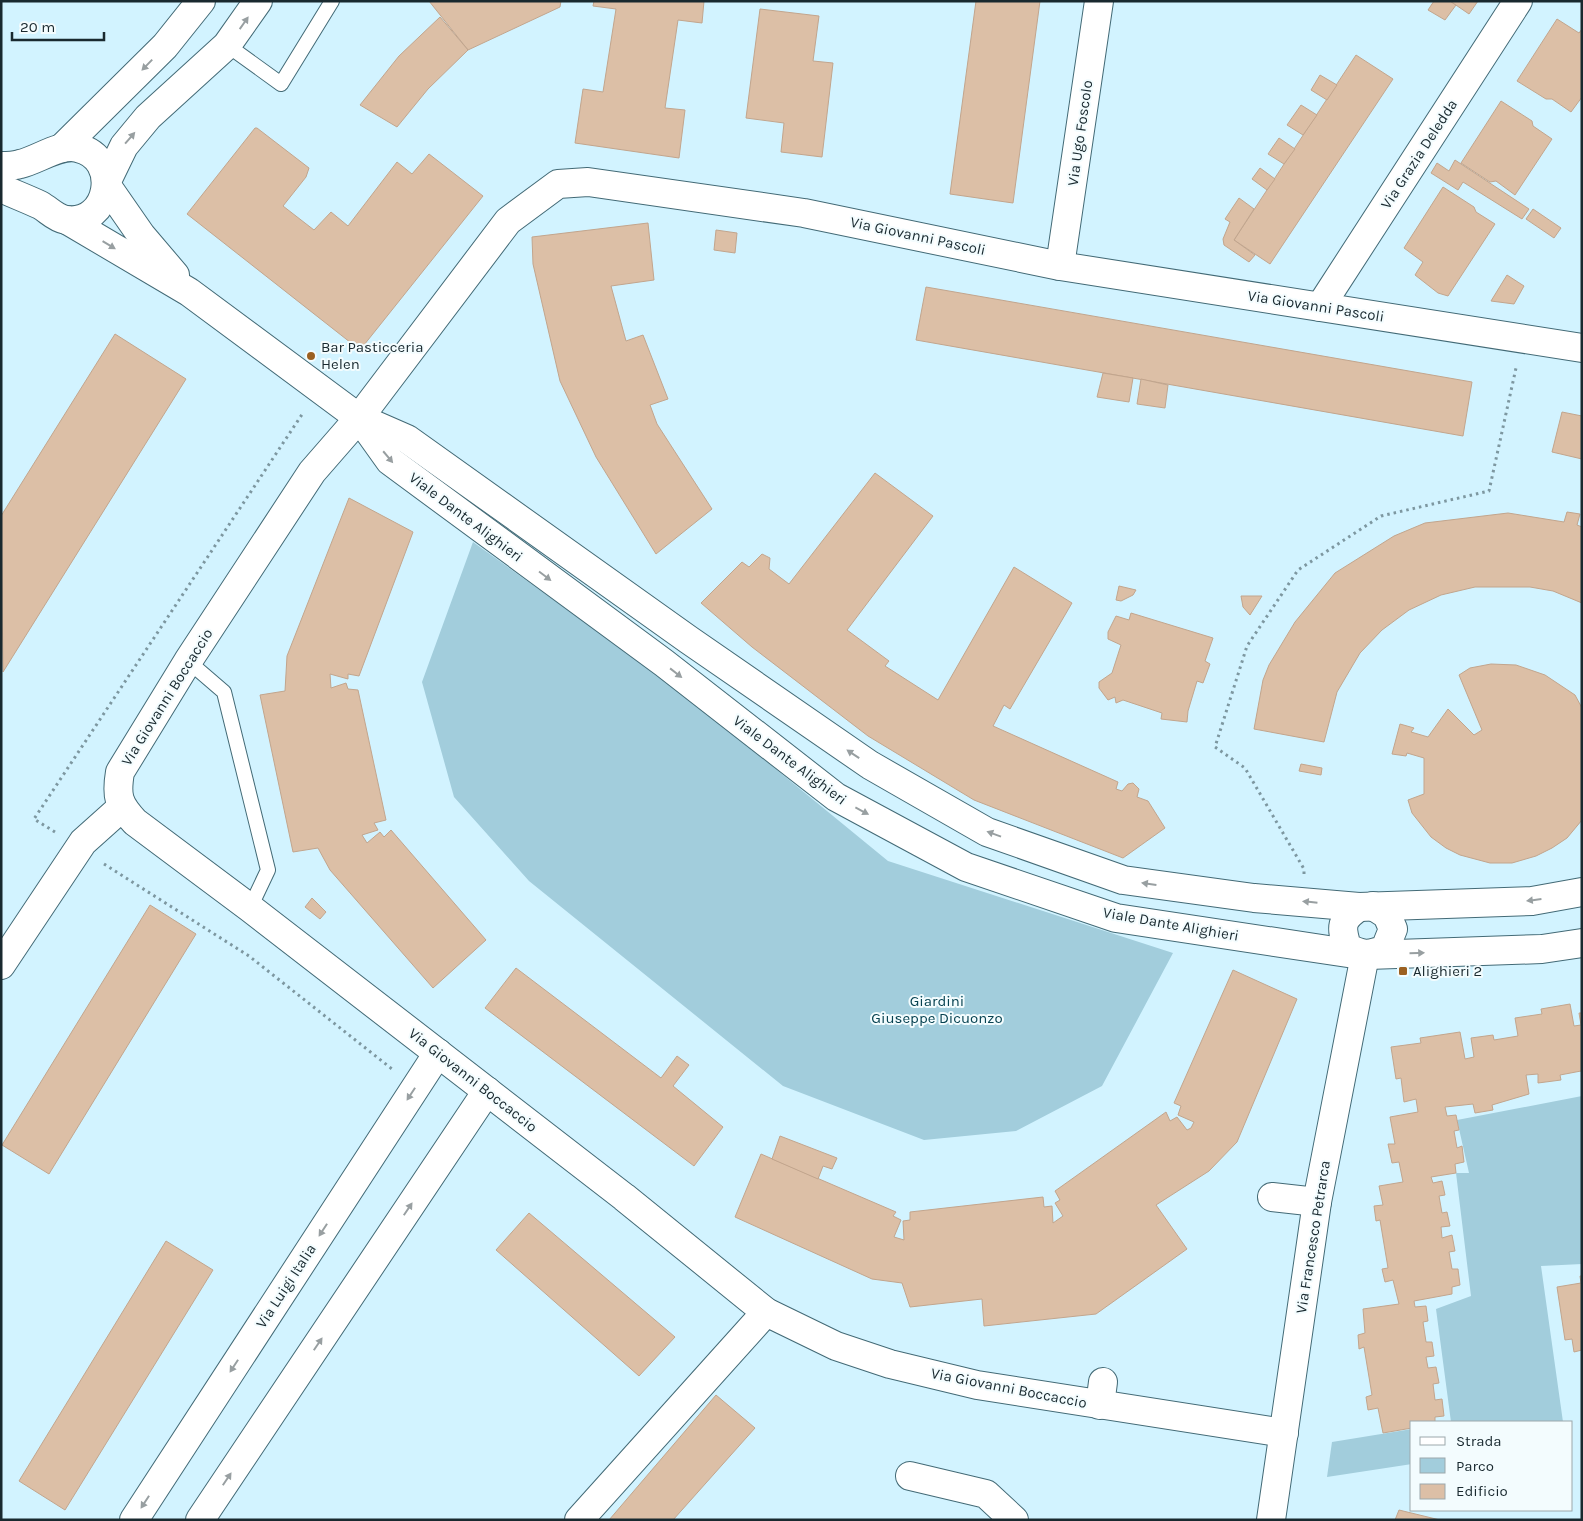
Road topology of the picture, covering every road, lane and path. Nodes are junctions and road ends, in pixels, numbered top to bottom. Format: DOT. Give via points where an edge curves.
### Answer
graph roads {
  1 [pos="201,1"];
  2 [pos="258,1"];
  3 [pos="332,1"];
  4 [pos="1099,1"];
  5 [pos="1518,1"];
  6 [pos="227,45"];
  7 [pos="56,151"];
  8 [pos="1,166"];
  9 [pos="107,183"];
  10 [pos="1,188"];
  11 [pos="42,206"];
  12 [pos="67,220"];
  13 [pos="1060,266"];
  14 [pos="189,292"];
  15 [pos="1320,306"];
  16 [pos="1522,338"];
  17 [pos="1582,348"];
  18 [pos="319,389"];
  19 [pos="359,418"];
  20 [pos="188,662"];
  21 [pos="121,808"];
  22 [pos="59,835"];
  23 [pos="100,862"];
  24 [pos="1582,892"];
  25 [pos="1304,902"];
  26 [pos="1366,907"];
  27 [pos="250,908"];
  28 [pos="1582,944"];
  29 [pos="1365,955"];
  30 [pos="1,965"];
  31 [pos="438,1053"];
  32 [pos="389,1078"];
  33 [pos="487,1091"];
  34 [pos="1272,1198"];
  35 [pos="1317,1202"];
  36 [pos="766,1312"];
  37 [pos="1284,1434"];
  38 [pos="910,1476"];
  39 [pos="134,1520"];
  40 [pos="200,1520"];
  41 [pos="579,1520"];
  42 [pos="1014,1520"];
  43 [pos="1271,1520"];
  1 -- 7 [label="street, one-way" via="166,46"];
  6 -- 2 [label="street, one-way"];
  3 -- 6 [label="lane" via="281,84"];
  4 -- 13 [label="street, Via Ugo Foscolo"];
  5 -- 15 [label="street, Via Grazia Deledda"];
  9 -- 6 [label="street, one-way" via="124,146 148,117"];
  7 -- 8 [label="street" via="18,165"];
  7 -- 9 [label="street" via="78,147 92,153 100,161"];
  7 -- 11 [label="street" via="39,165 35,179 36,193"];
  9 -- 12 [label="street" via="103,200 94,212 81,219"];
  9 -- 14 [label="street, Viale Dante Alighieri" via="141,235"];
  10 -- 11 [label="street"];
  11 -- 12 [label="street" via="53,216"];
  12 -- 14 [label="street, Viale Dante Alighieri, one-way"];
  13 -- 15 [label="street, Via Giovanni Pascoli"];
  13 -- 19 [label="street, Via Giovanni Pascoli" via="804,213 588,182 558,184 508,221"];
  14 -- 18 [label="street, Viale Dante Alighieri"];
  15 -- 16 [label="street, Via Giovanni Pascoli"];
  16 -- 17 [label="street, Via Giovanni Pascoli"];
  16 -- 25 [label="path" via="1489,491 1382,516 1298,570 1247,646 1215,747 1245,768 1304,869"];
  18 -- 19 [label="street, Viale Dante Alighieri"];
  18 -- 22 [label="path" via="34,819"];
  19 -- 20 [label="street, Via Giovanni Boccaccio" via="312,472"];
  25 -- 19 [label="street, Viale Dante Alighieri, one-way" via="1124,880 987,832 870,765 696,646 407,439"];
  19 -- 29 [label="street, Viale Dante Alighieri, one-way" via="390,461 664,664 836,797 966,867 1116,918"];
  20 -- 21 [label="street, Via Giovanni Boccaccio" via="120,772 117,790"];
  20 -- 27 [label="lane" via="224,692 268,870"];
  21 -- 27 [label="street, Via Giovanni Boccaccio"];
  21 -- 30 [label="street" via="83,842"];
  23 -- 32 [label="path" via="248,956 393,1069"];
  24 -- 26 [label="street, Viale Dante Alighieri, one-way" via="1532,901"];
  26 -- 25 [label="street, Viale Dante Alighieri, one-way"];
  26 -- 29 [label="street" via="1347,916 1342,929 1347,947"];
  26 -- 29 [label="street" via="1387,915 1393,929 1385,950"];
  27 -- 31 [label="street, Via Giovanni Boccaccio"];
  29 -- 28 [label="street, Viale Dante Alighieri, one-way" via="1542,949"];
  29 -- 35 [label="street, Via Francesco Petrarca"];
  31 -- 33 [label="street, Via Giovanni Boccaccio"];
  31 -- 39 [label="street, Via Luigi Italia, one-way"];
  33 -- 36 [label="street, Via Giovanni Boccaccio"];
  40 -- 33 [label="street, one-way"];
  34 -- 35 [label="street"];
  35 -- 37 [label="street, Via Francesco Petrarca"];
  36 -- 37 [label="street, Via Giovanni Boccaccio" via="836,1346 890,1364 977,1385 1102,1393"];
  36 -- 41 [label="street"];
  37 -- 43 [label="street, Via Francesco Petrarca"];
  38 -- 42 [label="street" via="986,1494"];
}
